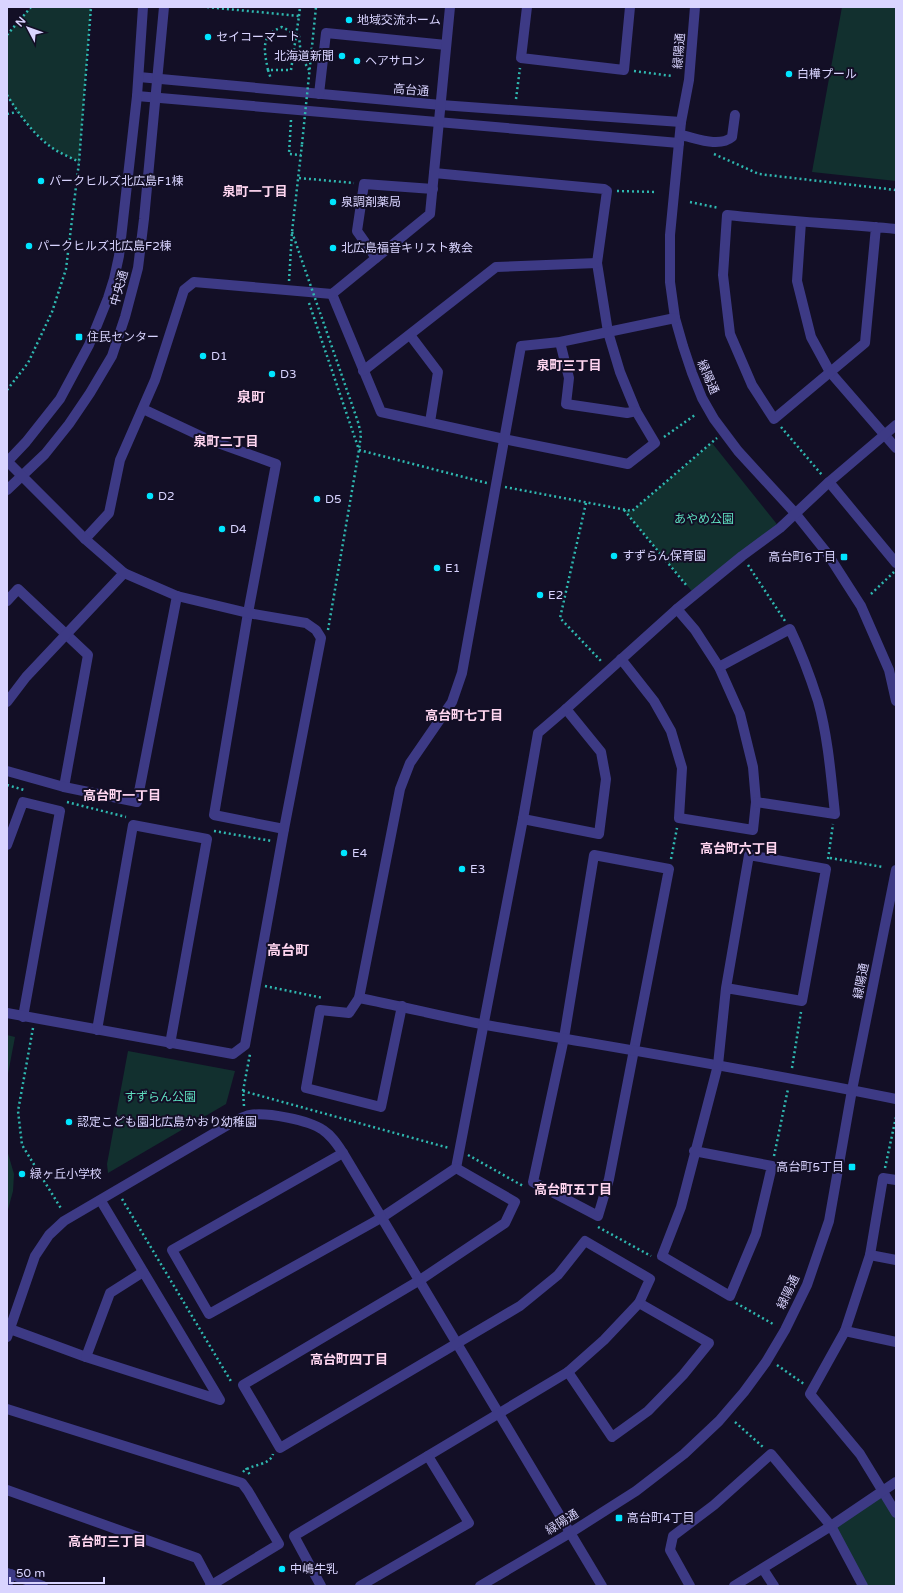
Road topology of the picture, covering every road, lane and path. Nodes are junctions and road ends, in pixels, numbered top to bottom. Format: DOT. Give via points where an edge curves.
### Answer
graph roads {
  1 [pos="31,7"];
  2 [pos="91,7"];
  3 [pos="143,7"];
  4 [pos="164,7"];
  5 [pos="207,7"];
  6 [pos="300,7"];
  7 [pos="316,7"];
  8 [pos="450,7"];
  9 [pos="527,7"];
  10 [pos="630,7"];
  11 [pos="696,7"];
  12 [pos="299,16"];
  13 [pos="7,35"];
  14 [pos="446,45"];
  15 [pos="521,58"];
  16 [pos="624,70"];
  17 [pos="309,71"];
  18 [pos="672,76"];
  19 [pos="139,77"];
  20 [pos="157,80"];
  21 [pos="318,94"];
  22 [pos="7,95"];
  23 [pos="138,96"];
  24 [pos="156,98"];
  25 [pos="441,106"];
  26 [pos="292,109"];
  27 [pos="515,111"];
  28 [pos="17,112"];
  29 [pos="7,114"];
  30 [pos="735,114"];
  31 [pos="439,122"];
  32 [pos="682,122"];
  33 [pos="680,139"];
  34 [pos="707,152"];
  35 [pos="301,155"];
  36 [pos="79,162"];
  37 [pos="434,173"];
  38 [pos="299,178"];
  39 [pos="364,184"];
  40 [pos="432,189"];
  41 [pos="896,190"];
  42 [pos="607,191"];
  43 [pos="657,192"];
  44 [pos="690,202"];
  45 [pos="727,215"];
  46 [pos="801,222"];
  47 [pos="876,227"];
  48 [pos="896,229"];
  49 [pos="292,232"];
  50 [pos="376,258"];
  51 [pos="597,263"];
  52 [pos="290,270"];
  53 [pos="305,293"];
  54 [pos="332,294"];
  55 [pos="676,318"];
  56 [pos="608,332"];
  57 [pos="410,335"];
  58 [pos="560,342"];
  59 [pos="363,371"];
  60 [pos="830,372"];
  61 [pos="7,390"];
  62 [pos="143,409"];
  63 [pos="636,411"];
  64 [pos="695,415"];
  65 [pos="774,419"];
  66 [pos="430,422"];
  67 [pos="896,425"];
  68 [pos="884,435"];
  69 [pos="717,438"];
  70 [pos="504,439"];
  71 [pos="655,443"];
  72 [pos="896,448"];
  73 [pos="359,450"];
  74 [pos="7,461"];
  75 [pos="22,476"];
  76 [pos="829,482"];
  77 [pos="495,486"];
  78 [pos="7,490"];
  79 [pos="586,503"];
  80 [pos="624,510"];
  81 [pos="795,513"];
  82 [pos="85,539"];
  83 [pos="742,556"];
  84 [pos="896,563"];
  85 [pos="896,571"];
  86 [pos="124,573"];
  87 [pos="871,594"];
  88 [pos="695,595"];
  89 [pos="177,596"];
  90 [pos="7,601"];
  91 [pos="677,609"];
  92 [pos="248,613"];
  93 [pos="790,629"];
  94 [pos="66,633"];
  95 [pos="622,660"];
  96 [pos="719,667"];
  97 [pos="610,670"];
  98 [pos="896,701"];
  99 [pos="7,702"];
  100 [pos="566,709"];
  101 [pos="7,771"];
  102 [pos="64,787"];
  103 [pos="756,802"];
  104 [pos="835,814"];
  105 [pos="679,818"];
  106 [pos="523,819"];
  107 [pos="284,829"];
  108 [pos="7,846"];
  109 [pos="828,858"];
  110 [pos="882,867"];
  111 [pos="669,869"];
  112 [pos="826,870"];
  113 [pos="896,870"];
  114 [pos="263,986"];
  115 [pos="726,988"];
  116 [pos="297,993"];
  117 [pos="359,998"];
  118 [pos="402,1006"];
  119 [pos="7,1013"];
  120 [pos="23,1017"];
  121 [pos="35,1019"];
  122 [pos="484,1025"];
  123 [pos="97,1030"];
  124 [pos="564,1038"];
  125 [pos="170,1044"];
  126 [pos="634,1052"];
  127 [pos="718,1065"];
  128 [pos="852,1090"];
  129 [pos="896,1100"];
  130 [pos="896,1117"];
  131 [pos="694,1151"];
  132 [pos="343,1153"];
  133 [pos="456,1168"];
  134 [pos="883,1178"];
  135 [pos="896,1180"];
  136 [pos="117,1190"];
  137 [pos="101,1201"];
  138 [pos="64,1212"];
  139 [pos="381,1218"];
  140 [pos="870,1255"];
  141 [pos="896,1260"];
  142 [pos="144,1272"];
  143 [pos="420,1280"];
  144 [pos="639,1303"];
  145 [pos="845,1331"];
  146 [pos="8,1333"];
  147 [pos="457,1342"];
  148 [pos="896,1342"];
  149 [pos="86,1357"];
  150 [pos="777,1364"];
  151 [pos="568,1372"];
  152 [pos="233,1384"];
  153 [pos="812,1390"];
  154 [pos="7,1410"];
  155 [pos="499,1414"];
  156 [pos="735,1422"];
  157 [pos="280,1448"];
  158 [pos="771,1454"];
  159 [pos="428,1456"];
  160 [pos="235,1480"];
  161 [pos="896,1482"];
  162 [pos="7,1490"];
  163 [pos="882,1491"];
  164 [pos="896,1513"];
  165 [pos="830,1526"];
  166 [pos="570,1533"];
  167 [pos="763,1569"];
  168 [pos="9,1573"];
  169 [pos="7,1586"];
  170 [pos="43,1586"];
  171 [pos="211,1586"];
  172 [pos="321,1586"];
  173 [pos="360,1586"];
  174 [pos="480,1586"];
  175 [pos="602,1586"];
  176 [pos="690,1586"];
  177 [pos="734,1586"];
  178 [pos="774,1586"];
  179 [pos="863,1586"];
  1 -- 13 [label="path"];
  2 -- 36 [label="path"];
  3 -- 19 [label="street, 中央通"];
  4 -- 20 [label="street, 中央通"];
  5 -- 12 [label="path"];
  6 -- 12 [label="path"];
  7 -- 17 [label="path, bridge"];
  8 -- 14 [label="street"];
  9 -- 15 [label="street"];
  10 -- 16 [label="street"];
  11 -- 32 [label="street, 緑陽通"];
  12 -- 17 [label="path, bridge" via="291,70 268,70 265,54 265,41 273,30 282,27 299,36 301,56"];
  14 -- 21 [label="street" via="326,33"];
  14 -- 25 [label="street"];
  15 -- 16 [label="street"];
  15 -- 27 [label="path"];
  16 -- 18 [label="path"];
  17 -- 35 [label="path, bridge"];
  19 -- 20 [label="street, 高台通"];
  19 -- 23 [label="street, 中央通"];
  20 -- 21 [label="street, 高台通"];
  20 -- 24 [label="street, 中央通"];
  21 -- 25 [label="street, 高台通"];
  22 -- 28 [label="path"];
  23 -- 24 [label="street"];
  23 -- 74 [label="street, 中央通" via="119,256 108,298 89,345 60,399 26,442"];
  24 -- 26 [label="street"];
  24 -- 75 [label="street, 中央通" via="138,268 112,356 69,424 45,454"];
  25 -- 27 [label="street, 高台通"];
  25 -- 31 [label="street"];
  26 -- 31 [label="street"];
  26 -- 35 [label="path" via="289,154"];
  27 -- 32 [label="street, 高台通"];
  28 -- 29 [label="path"];
  28 -- 36 [label="path" via="52,148"];
  30 -- 33 [label="street" via="732,137 727,140 720,142"];
  31 -- 33 [label="street"];
  31 -- 37 [label="street"];
  32 -- 33 [label="street, 緑陽通"];
  33 -- 55 [label="street, 緑陽通" via="670,236 670,282"];
  34 -- 41 [label="path" via="759,174"];
  35 -- 38 [label="path"];
  36 -- 61 [label="path" via="66,269 52,312 28,363"];
  37 -- 40 [label="street"];
  37 -- 42 [label="street"];
  38 -- 39 [label="path"];
  38 -- 49 [label="path"];
  39 -- 40 [label="street"];
  39 -- 50 [label="street" via="357,231"];
  40 -- 50 [label="street" via="430,214"];
  42 -- 43 [label="path"];
  42 -- 51 [label="street"];
  44 -- 45 [label="path" via="723,209"];
  45 -- 46 [label="street"];
  45 -- 65 [label="street" via="723,275 730,334 752,385"];
  46 -- 47 [label="street"];
  46 -- 60 [label="street" via="796,281 811,337"];
  47 -- 48 [label="street"];
  47 -- 60 [label="street" via="865,344"];
  49 -- 52 [label="path"];
  49 -- 73 [label="path, bridge" via="358,422 361,434"];
  50 -- 54 [label="street"];
  51 -- 56 [label="street"];
  51 -- 57 [label="street" via="496,267"];
  53 -- 54 [label="street"];
  53 -- 62 [label="street" via="194,282 184,290"];
  53 -- 73 [label="path"];
  54 -- 59 [label="street"];
  55 -- 56 [label="street"];
  55 -- 81 [label="street, 緑陽通" via="692,373 714,419 738,451"];
  56 -- 58 [label="street"];
  56 -- 63 [label="street" via="620,372"];
  57 -- 59 [label="street"];
  57 -- 66 [label="street" via="438,372"];
  58 -- 63 [label="street" via="570,378 566,404 627,413"];
  58 -- 70 [label="street" via="521,346"];
  59 -- 66 [label="street" via="381,412"];
  60 -- 65 [label="street"];
  60 -- 68 [label="street"];
  62 -- 82 [label="street" via="120,460 109,513"];
  62 -- 92 [label="street" via="206,439 276,464"];
  63 -- 71 [label="street"];
  64 -- 71 [label="path"];
  65 -- 76 [label="path"];
  66 -- 70 [label="street"];
  67 -- 68 [label="street"];
  68 -- 72 [label="street"];
  68 -- 76 [label="street"];
  69 -- 80 [label="path" via="632,512"];
  70 -- 71 [label="street" via="628,464"];
  70 -- 77 [label="street"];
  73 -- 77 [label="path"];
  74 -- 75 [label="street"];
  75 -- 78 [label="street, 中央通"];
  75 -- 82 [label="street"];
  76 -- 81 [label="street"];
  76 -- 84 [label="street"];
  77 -- 79 [label="path"];
  77 -- 117 [label="street" via="462,672 452,702 410,763 400,789"];
  79 -- 80 [label="path"];
  79 -- 97 [label="path" via="560,618"];
  80 -- 88 [label="path"];
  81 -- 83 [label="street" via="780,528"];
  81 -- 98 [label="street, 緑陽通" via="827,553 861,606 889,670"];
  82 -- 86 [label="street"];
  83 -- 88 [label="street"];
  83 -- 93 [label="path"];
  85 -- 87 [label="path"];
  86 -- 89 [label="street"];
  86 -- 94 [label="street"];
  88 -- 91 [label="street"];
  89 -- 92 [label="street"];
  89 -- 102 [label="street" via="137,802"];
  90 -- 94 [label="street" via="18,589"];
  91 -- 95 [label="street"];
  91 -- 96 [label="street" via="695,630"];
  92 -- 107 [label="street" via="306,623 316,630 321,638"];
  92 -- 107 [label="street" via="214,815"];
  93 -- 96 [label="street"];
  93 -- 104 [label="street" via="805,662 818,702 829,758"];
  94 -- 99 [label="street"];
  94 -- 102 [label="street" via="88,655"];
  95 -- 97 [label="street"];
  95 -- 105 [label="street" via="654,701 671,730 682,768"];
  96 -- 103 [label="street" via="740,714 753,768"];
  97 -- 100 [label="street"];
  100 -- 106 [label="street" via="538,733"];
  100 -- 106 [label="street" via="600,752 606,779 598,834"];
  101 -- 102 [label="street"];
  103 -- 104 [label="street"];
  103 -- 105 [label="street" via="752,830"];
  104 -- 109 [label="path"];
  105 -- 111 [label="path"];
  106 -- 122 [label="street"];
  107 -- 125 [label="street" via="246,1045 233,1054"];
  108 -- 120 [label="street" via="23,802 60,811"];
  109 -- 110 [label="path"];
  109 -- 112 [label="path"];
  111 -- 124 [label="street" via="594,855"];
  111 -- 126 [label="street"];
  112 -- 115 [label="street" via="802,1001"];
  112 -- 115 [label="street" via="749,855"];
  113 -- 128 [label="street, 緑陽通"];
  114 -- 116 [label="path"];
  115 -- 127 [label="street"];
  117 -- 118 [label="street"];
  117 -- 118 [label="street" via="349,1013 320,1010 306,1088 381,1107"];
  118 -- 122 [label="street"];
  119 -- 120 [label="street"];
  120 -- 121 [label="street"];
  121 -- 123 [label="street"];
  121 -- 138 [label="path" via="18,1111 22,1145"];
  122 -- 124 [label="street"];
  122 -- 133 [label="street"];
  123 -- 125 [label="street"];
  123 -- 125 [label="street" via="133,825 207,839"];
  124 -- 126 [label="street"];
  124 -- 126 [label="street" via="533,1182 598,1216"];
  126 -- 127 [label="street"];
  127 -- 128 [label="street"];
  127 -- 131 [label="street"];
  128 -- 129 [label="street"];
  128 -- 166 [label="street, 緑陽通" via="828,1221 807,1285 766,1362 719,1421 684,1454 636,1491"];
  130 -- 134 [label="path"];
  131 -- 131 [label="street" via="681,1206 662,1256 730,1296 756,1234 772,1166"];
  132 -- 136 [label="street" via="333,1138 312,1124 264,1113 248,1115"];
  132 -- 139 [label="street"];
  132 -- 139 [label="street" via="172,1250 209,1314"];
  133 -- 139 [label="street"];
  133 -- 143 [label="street" via="515,1202 505,1223"];
  134 -- 135 [label="street"];
  134 -- 140 [label="street"];
  136 -- 137 [label="street"];
  136 -- 152 [label="path"];
  137 -- 142 [label="street"];
  137 -- 146 [label="street" via="64,1221 49,1235 35,1256"];
  139 -- 143 [label="street"];
  140 -- 141 [label="street"];
  140 -- 145 [label="street"];
  142 -- 149 [label="street" via="110,1293"];
  142 -- 149 [label="street" via="220,1400"];
  143 -- 147 [label="street"];
  143 -- 157 [label="street" via="242,1385"];
  144 -- 147 [label="street" via="650,1279 584,1241 558,1275 520,1306"];
  144 -- 151 [label="street" via="604,1340"];
  144 -- 151 [label="street" via="709,1343 648,1411 612,1437"];
  145 -- 148 [label="street"];
  145 -- 153 [label="street"];
  146 -- 149 [label="street"];
  147 -- 155 [label="street"];
  147 -- 157 [label="street"];
  150 -- 153 [label="path"];
  151 -- 155 [label="street"];
  153 -- 163 [label="street" via="810,1394 860,1454"];
  154 -- 160 [label="street"];
  155 -- 159 [label="street"];
  155 -- 166 [label="street"];
  156 -- 158 [label="path"];
  157 -- 160 [label="path" via="273,1451 272,1457 267,1461 246,1468"];
  158 -- 165 [label="street"];
  158 -- 176 [label="street" via="714,1505 673,1536 670,1550"];
  159 -- 172 [label="street" via="294,1536"];
  159 -- 173 [label="street" via="469,1523"];
  160 -- 171 [label="street" via="242,1483 248,1491 280,1544"];
  161 -- 163 [label="street"];
  162 -- 171 [label="street" via="197,1558"];
  163 -- 164 [label="street"];
  163 -- 165 [label="street"];
  165 -- 167 [label="street"];
  165 -- 179 [label="street"];
  166 -- 174 [label="street, 緑陽通"];
  166 -- 175 [label="street"];
  167 -- 177 [label="street"];
  167 -- 178 [label="street"];
  168 -- 169 [label="street"];
  168 -- 170 [label="street"];
}
